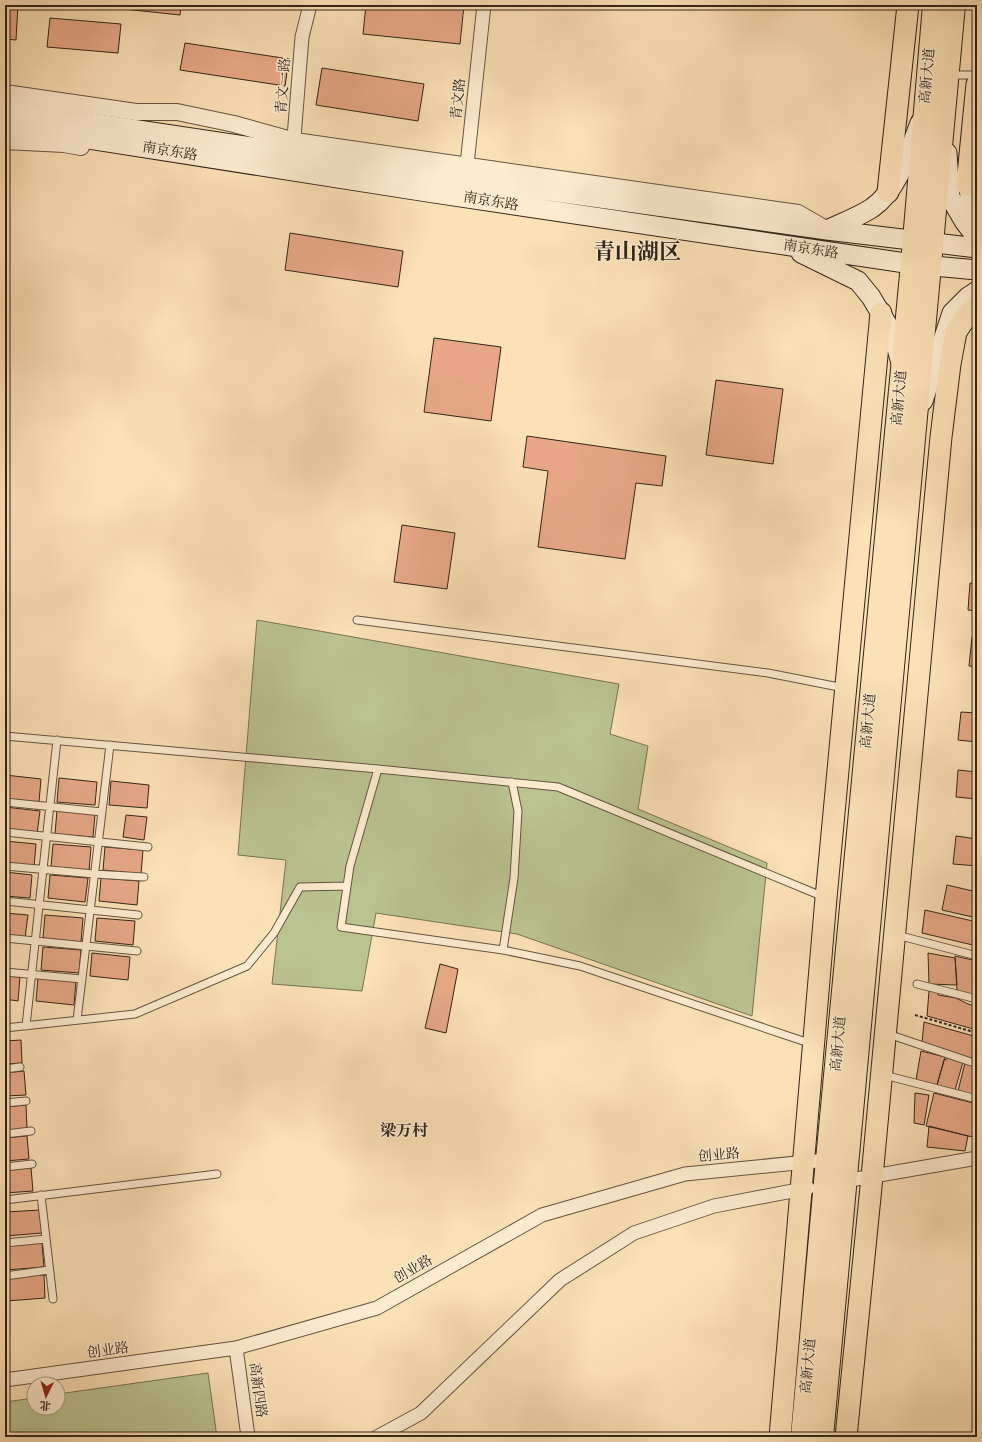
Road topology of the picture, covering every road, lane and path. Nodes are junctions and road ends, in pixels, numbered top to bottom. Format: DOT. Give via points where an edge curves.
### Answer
graph roads {
  1 [pos="310,5"];
  2 [pos="484,5"];
  3 [pos="908,5"];
  4 [pos="934,5"];
  5 [pos="954,5"];
  6 [pos="948,75"];
  7 [pos="977,75"];
  8 [pos="977,84"];
  9 [pos="5,93"];
  10 [pos="934,114"];
  11 [pos="6,126"];
  12 [pos="293,155"];
  13 [pos="465,181"];
  14 [pos="967,185"];
  15 [pos="888,192"];
  16 [pos="977,216"];
  17 [pos="644,224"];
  18 [pos="827,230"];
  19 [pos="977,238"];
  20 [pos="923,242"];
  21 [pos="790,246"];
  22 [pos="977,248"];
  23 [pos="921,265"];
  24 [pos="977,270"];
  25 [pos="977,291"];
  26 [pos="977,305"];
  27 [pos="881,313"];
  28 [pos="902,367"];
  29 [pos="916,421"];
  30 [pos="357,620"];
  31 [pos="846,689"];
  32 [pos="5,736"];
  33 [pos="57,740"];
  34 [pos="110,745"];
  35 [pos="378,768"];
  36 [pos="512,782"];
  37 [pos="5,802"];
  38 [pos="50,806"];
  39 [pos="102,812"];
  40 [pos="5,832"];
  41 [pos="47,836"];
  42 [pos="98,842"];
  43 [pos="148,847"];
  44 [pos="5,866"];
  45 [pos="43,870"];
  46 [pos="94,874"];
  47 [pos="144,877"];
  48 [pos="347,886"];
  49 [pos="826,898"];
  50 [pos="5,901"];
  51 [pos="39,904"];
  52 [pos="90,910"];
  53 [pos="138,915"];
  54 [pos="895,935"];
  55 [pos="5,938"];
  56 [pos="35,941"];
  57 [pos="86,946"];
  58 [pos="503,950"];
  59 [pos="137,951"];
  60 [pos="977,956"];
  61 [pos="5,972"];
  62 [pos="31,974"];
  63 [pos="82,979"];
  64 [pos="917,984"];
  65 [pos="977,999"];
  66 [pos="915,1015"];
  67 [pos="77,1020"];
  68 [pos="26,1026"];
  69 [pos="5,1028"];
  70 [pos="977,1033"];
  71 [pos="886,1034"];
  72 [pos="814,1045"];
  73 [pos="977,1064"];
  74 [pos="20,1067"];
  75 [pos="5,1069"];
  76 [pos="882,1074"];
  77 [pos="977,1098"];
  78 [pos="26,1100"];
  79 [pos="5,1103"];
  80 [pos="31,1131"];
  81 [pos="5,1134"];
  82 [pos="977,1158"];
  83 [pos="827,1160"];
  84 [pos="804,1163"];
  85 [pos="32,1164"];
  86 [pos="5,1167"];
  87 [pos="217,1174"];
  88 [pos="872,1177"];
  89 [pos="846,1181"];
  90 [pos="825,1185"];
  91 [pos="801,1190"];
  92 [pos="41,1195"];
  93 [pos="5,1200"];
  94 [pos="46,1239"];
  95 [pos="5,1243"];
  96 [pos="49,1270"];
  97 [pos="5,1276"];
  98 [pos="53,1299"];
  99 [pos="236,1348"];
  100 [pos="5,1380"];
  101 [pos="248,1437"];
  102 [pos="377,1437"];
  103 [pos="780,1437"];
  104 [pos="802,1437"];
  105 [pos="822,1437"];
  106 [pos="846,1437"];
  1 -- 12 [label="street, 青文一路" via="302,37"];
  2 -- 13 [label="street, 青文路"];
  3 -- 15 [label="main road"];
  4 -- 10 [label="highway, 高新大道"];
  5 -- 6 [label="highway, 高新大道"];
  6 -- 7 [label="lane"];
  6 -- 10 [label="highway, 高新大道"];
  8 -- 14 [label="main road"];
  9 -- 12 [label="street" via="136,112 177,112 234,124"];
  10 -- 15 [label="main road"];
  10 -- 19 [label="main road" via="950,197"];
  10 -- 20 [label="highway, 高新大道"];
  11 -- 12 [label="main road, 南京东路"];
  11 -- 17 [label="street" via="64,144 612,228"];
  12 -- 13 [label="main road, 南京东路"];
  12 -- 13 [label="street"];
  13 -- 17 [label="main road, 南京东路"];
  13 -- 18 [label="main road, 南京东路"];
  14 -- 16 [label="street" via="970,207"];
  15 -- 18 [label="main road" via="872,208"];
  17 -- 21 [label="main road, 南京东路"];
  18 -- 20 [label="main road, 南京东路"];
  20 -- 22 [label="main road, 南京东路"];
  20 -- 23 [label="highway, 高新大道"];
  21 -- 23 [label="main road, 南京东路"];
  21 -- 27 [label="main road" via="858,281"];
  23 -- 24 [label="main road, 南京东路"];
  23 -- 28 [label="highway, 高新大道"];
  23 -- 29 [label="highway, 高新大道"];
  25 -- 29 [label="main road" via="968,296 952,313"];
  26 -- 54 [label="main road" via="956,332 950,364"];
  27 -- 28 [label="main road" via="893,334"];
  27 -- 31 [label="main road"];
  28 -- 83 [label="highway, 高新大道"];
  29 -- 89 [label="highway, 高新大道"];
  30 -- 31 [label="lane" via="768,673"];
  31 -- 49 [label="main road"];
  32 -- 33 [label="lane"];
  33 -- 34 [label="lane"];
  33 -- 38 [label="lane"];
  34 -- 35 [label="lane"];
  34 -- 39 [label="lane"];
  35 -- 36 [label="lane"];
  35 -- 48 [label="lane" via="350,866"];
  36 -- 49 [label="lane" via="558,787"];
  36 -- 58 [label="lane" via="518,811 514,878"];
  37 -- 38 [label="lane"];
  38 -- 39 [label="lane"];
  38 -- 41 [label="lane"];
  39 -- 42 [label="lane"];
  40 -- 41 [label="lane"];
  41 -- 42 [label="lane"];
  41 -- 45 [label="lane"];
  42 -- 43 [label="lane"];
  42 -- 46 [label="lane"];
  44 -- 45 [label="lane"];
  45 -- 46 [label="lane"];
  45 -- 51 [label="lane"];
  46 -- 47 [label="lane"];
  46 -- 52 [label="lane"];
  48 -- 58 [label="lane" via="341,927"];
  48 -- 67 [label="lane" via="300,888 274,934 247,966 135,1014"];
  49 -- 72 [label="main road"];
  50 -- 51 [label="lane"];
  51 -- 52 [label="lane"];
  51 -- 56 [label="lane"];
  52 -- 53 [label="lane"];
  52 -- 57 [label="lane"];
  54 -- 60 [label="lane"];
  54 -- 71 [label="main road"];
  55 -- 56 [label="lane"];
  56 -- 57 [label="lane"];
  56 -- 62 [label="lane"];
  57 -- 59 [label="lane"];
  57 -- 63 [label="lane"];
  58 -- 72 [label="lane" via="580,966"];
  61 -- 62 [label="lane"];
  62 -- 63 [label="lane"];
  62 -- 68 [label="lane"];
  63 -- 67 [label="lane"];
  64 -- 65 [label="lane"];
  66 -- 70 [label="path"];
  67 -- 68 [label="lane"];
  68 -- 69 [label="lane"];
  71 -- 73 [label="lane"];
  71 -- 76 [label="main road"];
  72 -- 84 [label="main road"];
  74 -- 75 [label="lane"];
  76 -- 77 [label="lane"];
  76 -- 88 [label="main road"];
  78 -- 79 [label="lane"];
  80 -- 81 [label="lane"];
  82 -- 88 [label="street"];
  83 -- 84 [label="street, 创业路"];
  83 -- 90 [label="highway, 高新大道"];
  84 -- 91 [label="main road"];
  84 -- 99 [label="street, 创业路" via="685,1174 542,1215 377,1308"];
  85 -- 86 [label="lane"];
  87 -- 92 [label="lane"];
  88 -- 89 [label="street"];
  88 -- 106 [label="main road"];
  89 -- 90 [label="street"];
  89 -- 105 [label="highway, 高新大道"];
  90 -- 91 [label="street"];
  90 -- 104 [label="highway, 高新大道"];
  91 -- 102 [label="street" via="714,1206 634,1233 560,1280 421,1413"];
  91 -- 103 [label="main road"];
  92 -- 93 [label="lane"];
  92 -- 94 [label="lane"];
  94 -- 95 [label="lane"];
  94 -- 96 [label="lane"];
  96 -- 97 [label="lane"];
  96 -- 98 [label="lane"];
  99 -- 100 [label="street, 创业路"];
  99 -- 101 [label="street, 高新四路"];
}
